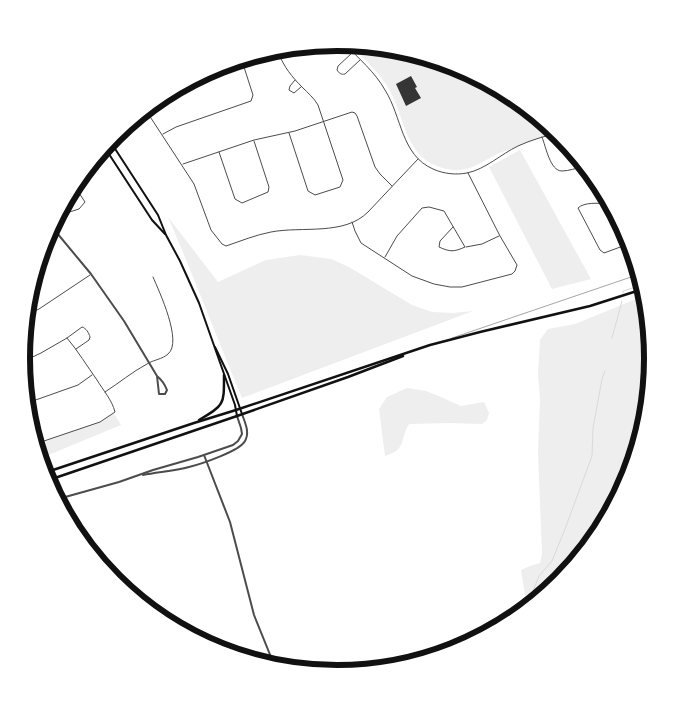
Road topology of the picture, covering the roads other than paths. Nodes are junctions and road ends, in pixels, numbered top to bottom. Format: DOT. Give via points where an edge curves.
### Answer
graph roads {
  1 [pos="353,52"];
  2 [pos="280,57"];
  3 [pos="360,60"];
  4 [pos="244,66"];
  5 [pos="295,80"];
  6 [pos="301,86"];
  7 [pos="149,115"];
  8 [pos="324,121"];
  9 [pos="289,133"];
  10 [pos="162,134"];
  11 [pos="549,135"];
  12 [pos="542,137"];
  13 [pos="254,140"];
  14 [pos="114,147"];
  15 [pos="219,152"];
  16 [pos="108,153"];
  17 [pos="418,159"];
  18 [pos="182,164"];
  19 [pos="578,168"];
  20 [pos="468,173"];
  21 [pos="392,186"];
  22 [pos="79,193"];
  23 [pos="603,203"];
  24 [pos="66,214"];
  25 [pos="352,222"];
  26 [pos="453,227"];
  27 [pos="57,233"];
  28 [pos="166,235"];
  29 [pos="500,236"];
  30 [pos="623,244"];
  31 [pos="465,248"];
  32 [pos="384,258"];
  33 [pos="91,274"];
  34 [pos="634,276"];
  35 [pos="153,277"];
  36 [pos="637,291"];
  37 [pos="34,311"];
  38 [pos="67,338"];
  39 [pos="212,339"];
  40 [pos="430,345"];
  41 [pos="76,349"];
  42 [pos="30,358"];
  43 [pos="149,362"];
  44 [pos="93,374"];
  45 [pos="224,375"];
  46 [pos="157,376"];
  47 [pos="105,392"];
  48 [pos="33,401"];
  49 [pos="240,409"];
  50 [pos="236,410"];
  51 [pos="242,414"];
  52 [pos="237,416"];
  53 [pos="194,423"];
  54 [pos="41,442"];
  55 [pos="204,455"];
  56 [pos="206,461"];
  57 [pos="51,472"];
  58 [pos="136,476"];
  59 [pos="54,478"];
  60 [pos="63,497"];
  61 [pos="271,659"];
  1 -- 3 [label="street"];
  1 -- 3 [label="street" via="338,66 338,72 344,74"];
  2 -- 5 [label="street"];
  3 -- 17 [label="street" via="385,90 405,141"];
  4 -- 10 [label="street" via="253,95 251,101"];
  5 -- 6 [label="street"];
  5 -- 6 [label="street" via="289,90 296,92"];
  6 -- 8 [label="street" via="317,102"];
  7 -- 10 [label="street"];
  8 -- 9 [label="street"];
  8 -- 9 [label="street" via="344,180 340,187 315,196 308,192"];
  8 -- 21 [label="street" via="350,112 357,114 375,167"];
  9 -- 13 [label="street"];
  10 -- 18 [label="street"];
  11 -- 12 [label="street"];
  12 -- 19 [label="street" via="556,170"];
  12 -- 20 [label="street"];
  13 -- 15 [label="street"];
  13 -- 15 [label="street" via="269,187 268,192 242,202 235,199"];
  14 -- 28 [label="main road" via="158,215"];
  15 -- 18 [label="street"];
  16 -- 28 [label="main road" via="152,220"];
  17 -- 20 [label="street" via="444,173"];
  17 -- 21 [label="street"];
  18 -- 25 [label="street" via="194,184 209,227 224,245 271,232 324,229"];
  20 -- 29 [label="street"];
  21 -- 25 [label="street" via="365,215"];
  22 -- 24 [label="street" via="84,202 79,209"];
  23 -- 30 [label="street" via="578,208 600,250 604,253"];
  25 -- 32 [label="street" via="361,243"];
  26 -- 31 [label="street"];
  26 -- 31 [label="street" via="440,241 439,247 448,251"];
  26 -- 32 [label="street" via="444,211 422,208"];
  27 -- 33 [label="street"];
  28 -- 39 [label="main road" via="192,287"];
  29 -- 31 [label="street"];
  29 -- 32 [label="street" via="516,265 515,270 503,277 462,287 434,284 412,276"];
  33 -- 37 [label="street"];
  33 -- 43 [label="street"];
  34 -- 40 [label="lane"];
  35 -- 43 [label="street" via="171,322 172,349"];
  36 -- 40 [label="highway" via="590,306"];
  38 -- 41 [label="street"];
  38 -- 41 [label="street" via="82,327 89,334 89,340"];
  38 -- 42 [label="street"];
  39 -- 45 [label="main road"];
  39 -- 49 [label="main road"];
  40 -- 49 [label="highway"];
  40 -- 51 [label="highway" via="342,380"];
  41 -- 44 [label="street"];
  43 -- 46 [label="street"];
  43 -- 47 [label="street"];
  44 -- 47 [label="street"];
  44 -- 48 [label="street" via="78,385"];
  45 -- 50 [label="main road"];
  45 -- 53 [label="highway" via="221,404"];
  46 -- 46 [label="street" via="167,390 165,394 159,394"];
  47 -- 54 [label="street" via="115,412 100,422"];
  49 -- 50 [label="highway"];
  49 -- 51 [label="main road"];
  50 -- 52 [label="main road"];
  50 -- 53 [label="highway"];
  51 -- 52 [label="highway"];
  51 -- 56 [label="street" via="247,430 244,443"];
  52 -- 55 [label="street" via="241,438 232,445"];
  52 -- 59 [label="highway"];
  53 -- 57 [label="highway"];
  55 -- 56 [label="street"];
  55 -- 58 [label="street"];
  56 -- 58 [label="street"];
  56 -- 61 [label="street" via="230,522 254,615"];
  58 -- 60 [label="street"];
}
